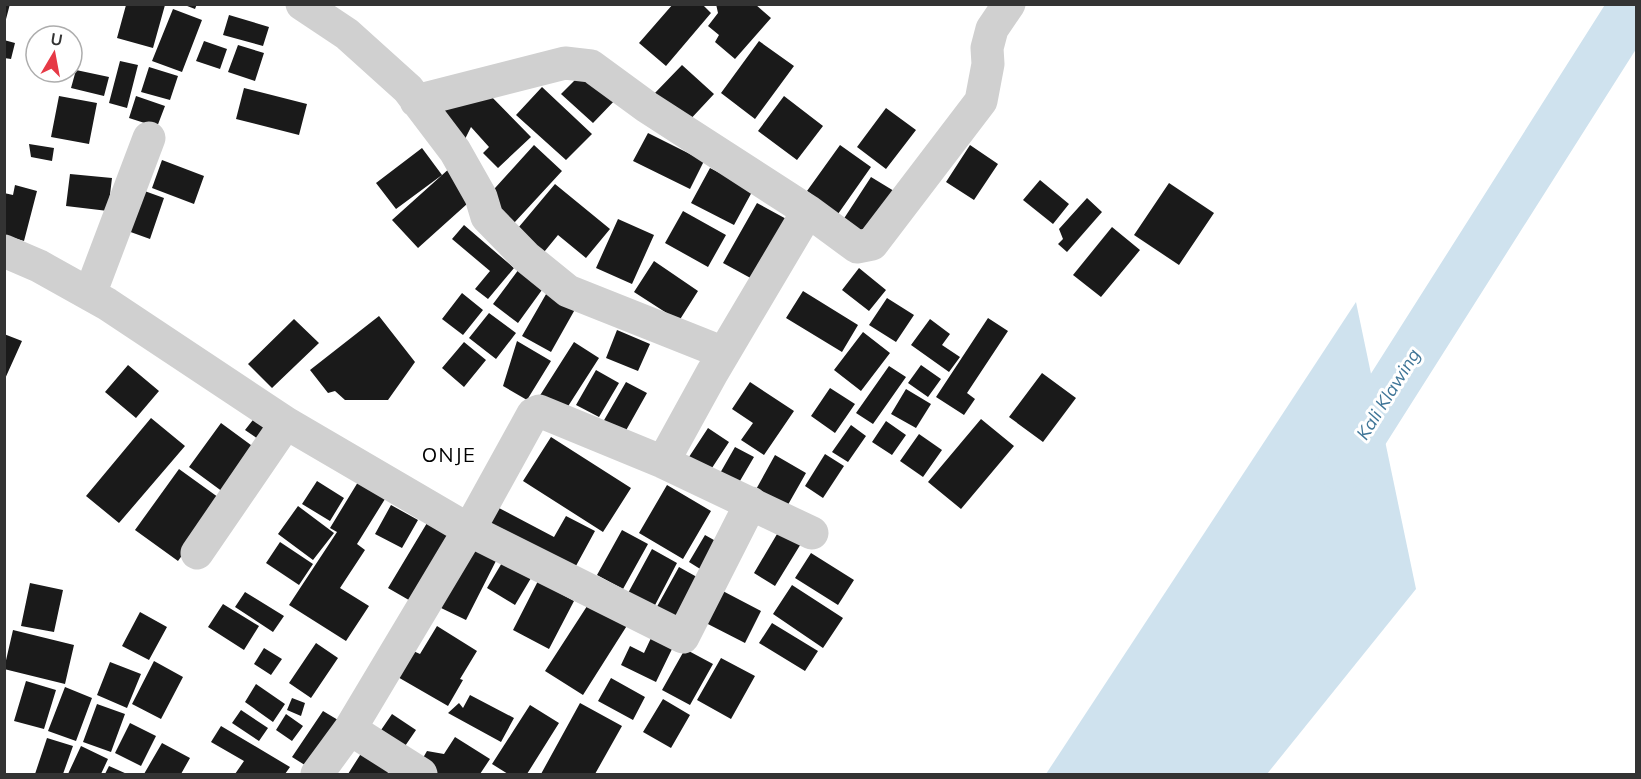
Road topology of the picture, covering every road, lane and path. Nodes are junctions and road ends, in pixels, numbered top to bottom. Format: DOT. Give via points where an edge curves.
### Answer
graph roads {
  1 [pos="302,4"];
  2 [pos="1009,4"];
  3 [pos="416,101"];
  4 [pos="149,138"];
  5 [pos="808,211"];
  6 [pos="4,251"];
  7 [pos="90,294"];
  8 [pos="724,353"];
  9 [pos="286,423"];
  10 [pos="663,462"];
  11 [pos="751,503"];
  12 [pos="469,530"];
  13 [pos="812,533"];
  14 [pos="197,553"];
  15 [pos="350,729"];
  16 [pos="317,774"];
  17 [pos="421,774"];
  1 -- 3 [label="street" via="347,34 408,89"];
  2 -- 5 [label="street" via="992,29 981,101 872,244 857,247"];
  3 -- 5 [label="street" via="565,63 591,66"];
  3 -- 8 [label="street" via="455,151 481,196 487,217 526,257 568,291"];
  4 -- 7 [label="street"];
  5 -- 8 [label="street"];
  6 -- 7 [label="street"];
  7 -- 9 [label="street"];
  8 -- 10 [label="street"];
  9 -- 12 [label="street"];
  9 -- 14 [label="street"];
  10 -- 11 [label="street"];
  10 -- 12 [label="street" via="539,411 533,414"];
  11 -- 12 [label="street" via="683,638"];
  11 -- 13 [label="street"];
  12 -- 15 [label="street"];
  15 -- 16 [label="street"];
  15 -- 17 [label="street"];
}
